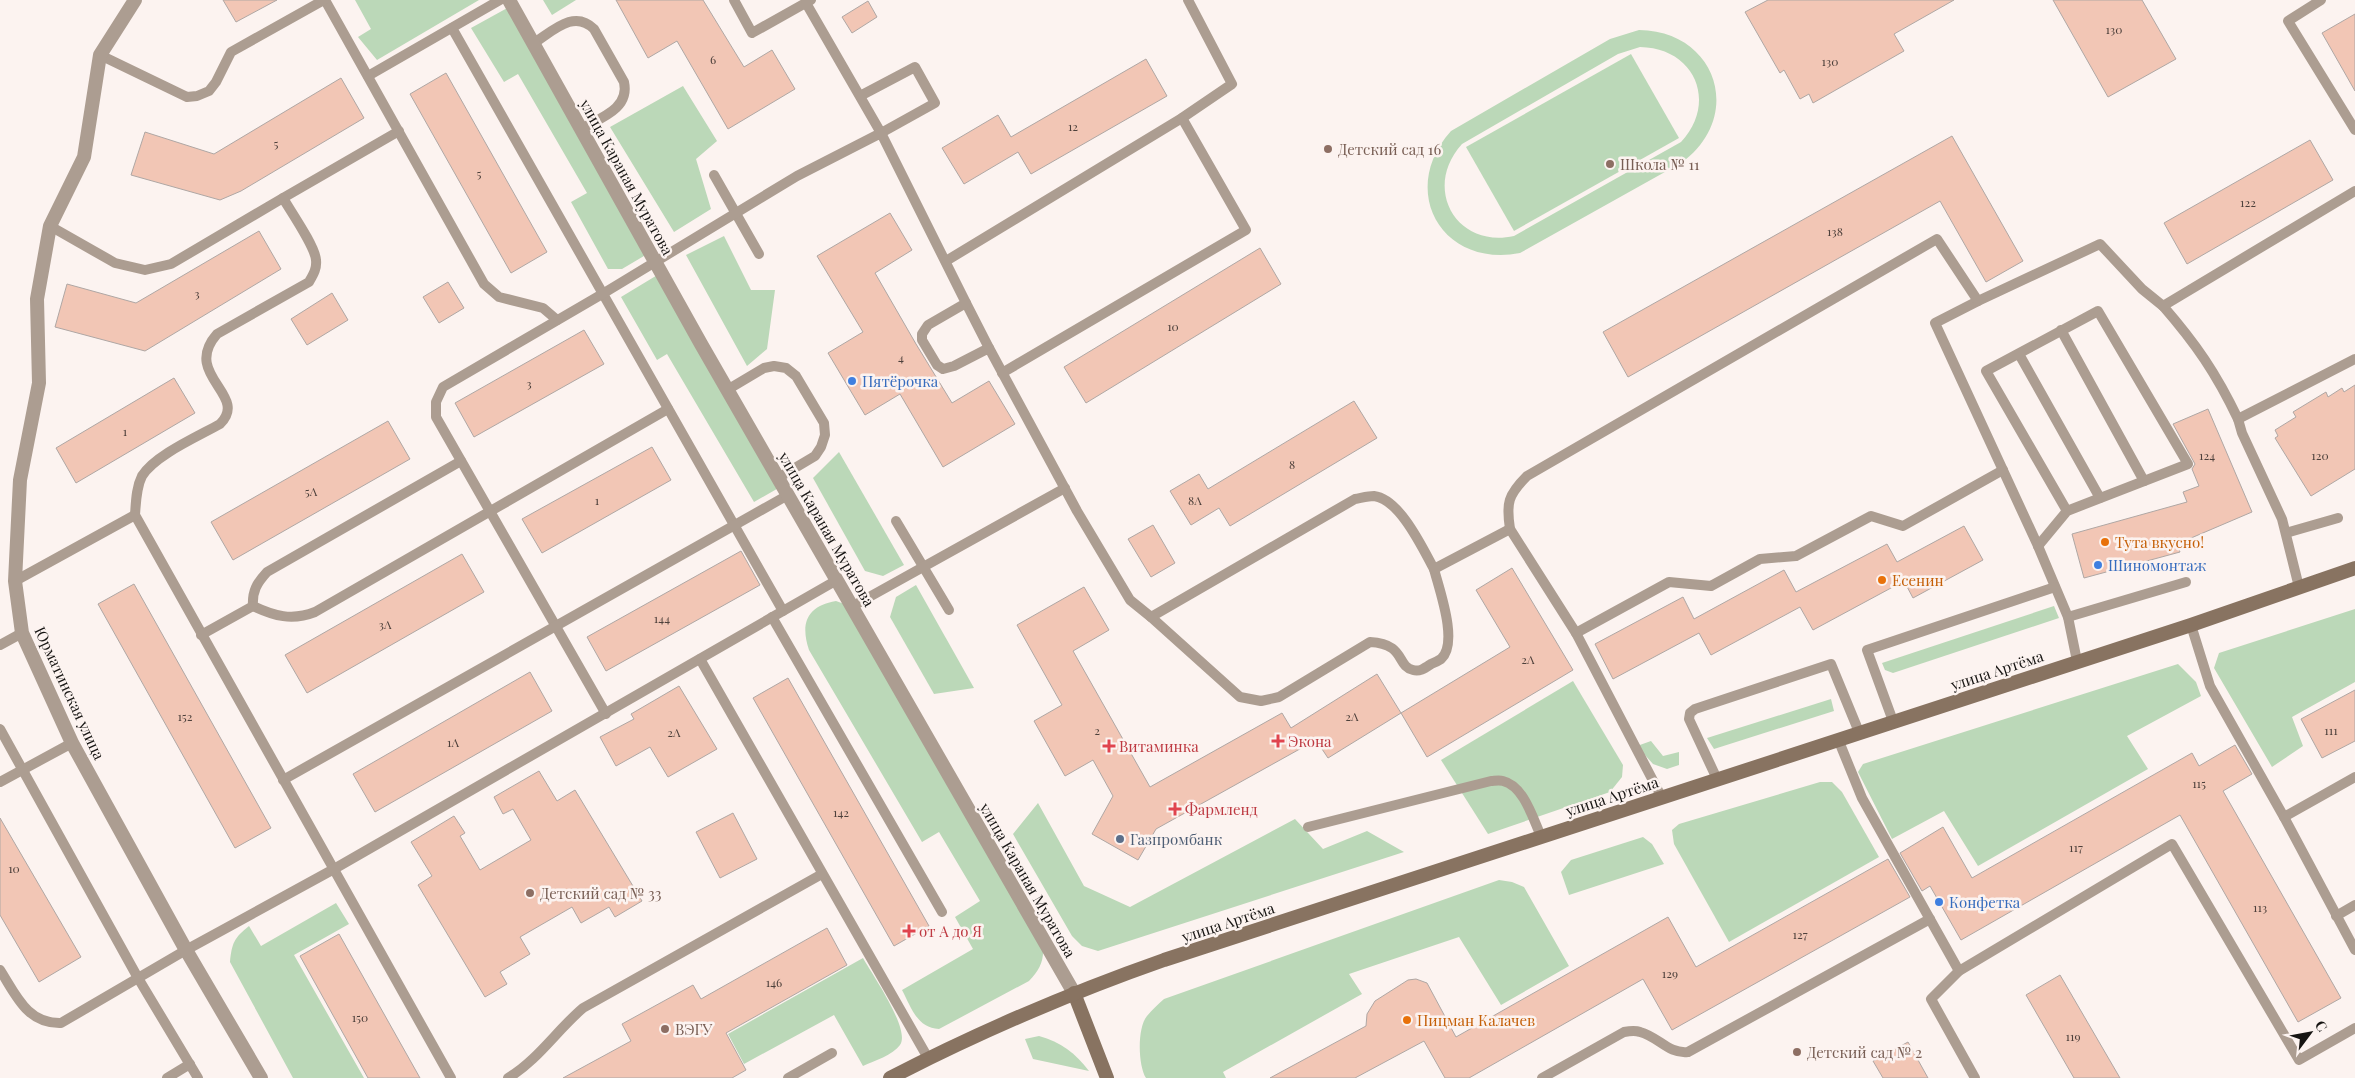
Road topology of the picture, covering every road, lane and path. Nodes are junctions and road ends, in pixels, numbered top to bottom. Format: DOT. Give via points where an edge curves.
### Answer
graph roads {
  1 [pos="135,0"];
  2 [pos="325,0"];
  3 [pos="500,0"];
  4 [pos="509,0"];
  5 [pos="734,0"];
  6 [pos="1188,0"];
  7 [pos="2321,0"];
  8 [pos="809,2"];
  9 [pos="452,28"];
  10 [pos="534,43"];
  11 [pos="100,54"];
  12 [pos="368,76"];
  13 [pos="860,96"];
  14 [pos="1182,118"];
  15 [pos="581,129"];
  16 [pos="399,130"];
  17 [pos="2355,130"];
  18 [pos="881,133"];
  19 [pos="714,175"];
  20 [pos="2355,191"];
  21 [pos="283,198"];
  22 [pos="736,213"];
  23 [pos="50,226"];
  24 [pos="759,254"];
  25 [pos="946,261"];
  26 [pos="656,262"];
  27 [pos="604,293"];
  28 [pos="1978,301"];
  29 [pos="966,303"];
  30 [pos="2163,306"];
  31 [pos="557,320"];
  32 [pos="2061,330"];
  33 [pos="989,348"];
  34 [pos="2019,354"];
  35 [pos="2355,359"];
  36 [pos="1002,373"];
  37 [pos="727,390"];
  38 [pos="668,410"];
  39 [pos="2238,419"];
  40 [pos="461,461"];
  41 [pos="2003,470"];
  42 [pos="778,478"];
  43 [pos="2144,481"];
  44 [pos="1065,488"];
  45 [pos="788,495"];
  46 [pos="2100,498"];
  47 [pos="489,511"];
  48 [pos="2067,511"];
  49 [pos="135,515"];
  50 [pos="2338,518"];
  51 [pos="896,521"];
  52 [pos="734,528"];
  53 [pos="1510,529"];
  54 [pos="2286,533"];
  55 [pos="2038,546"];
  56 [pos="924,567"];
  57 [pos="2355,568"];
  58 [pos="1434,569"];
  59 [pos="837,580"];
  60 [pos="15,581"];
  61 [pos="2186,582"];
  62 [pos="2299,586"];
  63 [pos="2055,588"];
  64 [pos="253,606"];
  65 [pos="853,606"];
  66 [pos="949,610"];
  67 [pos="783,611"];
  68 [pos="772,617"];
  69 [pos="1151,617"];
  70 [pos="2068,617"];
  71 [pos="2190,625"];
  72 [pos="556,627"];
  73 [pos="22,632"];
  74 [pos="1576,633"];
  75 [pos="201,635"];
  76 [pos="0,645"];
  77 [pos="700,659"];
  78 [pos="2077,661"];
  79 [pos="606,714"];
  80 [pos="1893,721"];
  81 [pos="0,729"];
  82 [pos="1859,732"];
  83 [pos="1838,739"];
  84 [pos="72,743"];
  85 [pos="21,770"];
  86 [pos="2355,777"];
  87 [pos="1717,779"];
  88 [pos="283,780"];
  89 [pos="0,782"];
  90 [pos="1661,796"];
  91 [pos="2284,817"];
  92 [pos="1308,827"];
  93 [pos="1541,836"];
  94 [pos="334,869"];
  95 [pos="822,874"];
  96 [pos="2355,906"];
  97 [pos="942,912"];
  98 [pos="2336,916"];
  99 [pos="1930,919"];
  100 [pos="186,950"];
  101 [pos="2355,950"];
  102 [pos="0,970"];
  103 [pos="1959,970"];
  104 [pos="138,978"];
  105 [pos="1074,993"];
  106 [pos="2355,1028"];
  107 [pos="832,1053"];
  108 [pos="928,1058"];
  109 [pos="190,1064"];
  110 [pos="167,1078"];
  111 [pos="198,1078"];
  112 [pos="261,1078"];
  113 [pos="451,1078"];
  114 [pos="508,1078"];
  115 [pos="788,1078"];
  116 [pos="890,1078"];
  117 [pos="1107,1078"];
  118 [pos="1542,1078"];
  119 [pos="1975,1078"];
  1 -- 11 [label="street, Юрматинская улица"];
  2 -- 11 [label="lane" via="231,52 216,82 209,91 197,96 187,97"];
  2 -- 12 [label="lane"];
  3 -- 9 [label="lane"];
  4 -- 10 [label="street, улица Караная Муратова"];
  5 -- 8 [label="lane" via="752,32"];
  6 -- 14 [label="lane" via="1232,84"];
  7 -- 17 [label="lane" via="2288,21"];
  8 -- 13 [label="lane"];
  9 -- 12 [label="lane"];
  9 -- 27 [label="lane"];
  10 -- 15 [label="street, улица Караная Муратова"];
  10 -- 15 [label="lane" via="568,22 578,19 587,22 624,82 624,100 618,108"];
  11 -- 23 [label="street, Юрматинская улица" via="84,157"];
  12 -- 16 [label="lane"];
  13 -- 18 [label="lane"];
  13 -- 18 [label="lane" via="915,66 935,103"];
  14 -- 25 [label="lane"];
  14 -- 36 [label="lane" via="1246,230"];
  15 -- 26 [label="street, улица Караная Муратова"];
  16 -- 21 [label="lane"];
  16 -- 31 [label="lane" via="484,284 499,297 543,308"];
  18 -- 22 [label="lane" via="797,176"];
  18 -- 25 [label="lane"];
  19 -- 22 [label="lane"];
  20 -- 30 [label="lane"];
  21 -- 23 [label="lane" via="171,264 144,270 115,263"];
  21 -- 49 [label="lane" via="311,247 316,271 309,282 217,334 208,344 206,368 227,401 227,418 148,469 137,491"];
  22 -- 24 [label="lane"];
  22 -- 26 [label="lane"];
  23 -- 60 [label="street, Юрматинская улица" via="37,299 39,384 20,480"];
  25 -- 29 [label="lane"];
  26 -- 27 [label="lane"];
  26 -- 37 [label="street, улица Караная Муратова"];
  27 -- 31 [label="lane"];
  27 -- 38 [label="lane"];
  28 -- 30 [label="lane" via="2100,244 2142,289"];
  28 -- 41 [label="lane" via="1935,323"];
  28 -- 53 [label="lane" via="1937,239 1527,476 1512,490 1507,509"];
  29 -- 33 [label="lane"];
  29 -- 33 [label="lane" via="928,325 922,340 937,365 943,369"];
  30 -- 39 [label="lane" via="2214,372"];
  31 -- 40 [label="lane" via="443,387 436,402 436,416"];
  32 -- 34 [label="lane"];
  32 -- 43 [label="lane"];
  32 -- 43 [label="lane" via="2098,311 2188,464"];
  33 -- 36 [label="lane"];
  34 -- 46 [label="lane"];
  34 -- 48 [label="lane" via="1986,371"];
  35 -- 39 [label="lane"];
  36 -- 44 [label="lane"];
  37 -- 42 [label="street, улица Караная Муратова"];
  37 -- 42 [label="lane" via="764,368 786,368 796,376 824,423 826,435 815,456"];
  38 -- 47 [label="lane"];
  38 -- 52 [label="lane"];
  39 -- 54 [label="lane"];
  40 -- 47 [label="lane"];
  40 -- 64 [label="lane" via="267,572 252,594"];
  41 -- 55 [label="lane"];
  41 -- 74 [label="lane" via="1903,526 1871,516 1796,556 1760,559 1711,586 1669,582"];
  42 -- 45 [label="street, улица Караная Муратова"];
  43 -- 46 [label="lane"];
  44 -- 56 [label="lane"];
  44 -- 69 [label="lane" via="1130,600"];
  45 -- 52 [label="lane"];
  45 -- 59 [label="street, улица Караная Муратова"];
  46 -- 48 [label="lane"];
  47 -- 64 [label="lane" via="304,616 289,618"];
  47 -- 72 [label="lane"];
  48 -- 55 [label="lane"];
  49 -- 60 [label="lane"];
  49 -- 75 [label="lane"];
  50 -- 54 [label="lane"];
  51 -- 56 [label="lane"];
  52 -- 67 [label="lane"];
  52 -- 72 [label="lane"];
  53 -- 58 [label="lane"];
  53 -- 74 [label="lane"];
  54 -- 62 [label="lane"];
  55 -- 63 [label="lane"];
  56 -- 65 [label="lane"];
  56 -- 66 [label="lane"];
  57 -- 62 [label="main road, улица Артёма"];
  58 -- 69 [label="lane" via="1407,521 1390,504 1375,496 1355,499"];
  58 -- 69 [label="lane" via="1449,630 1442,658 1414,670 1407,667 1396,649 1384,643 1370,642 1279,697 1261,700 1240,697"];
  59 -- 65 [label="street, улица Караная Муратова"];
  59 -- 67 [label="lane"];
  60 -- 73 [label="street, Юрматинская улица"];
  61 -- 70 [label="lane"];
  62 -- 71 [label="main road, улица Артёма"];
  63 -- 70 [label="lane"];
  63 -- 80 [label="lane" via="1867,650"];
  64 -- 75 [label="lane"];
  65 -- 105 [label="street, улица Караная Муратова"];
  67 -- 68 [label="lane"];
  68 -- 77 [label="lane"];
  68 -- 97 [label="lane"];
  70 -- 78 [label="lane"];
  71 -- 78 [label="main road, улица Артёма"];
  71 -- 91 [label="lane" via="2210,686"];
  72 -- 79 [label="lane"];
  72 -- 88 [label="lane"];
  73 -- 76 [label="lane"];
  73 -- 84 [label="street, Юрматинская улица"];
  74 -- 90 [label="lane"];
  75 -- 88 [label="lane"];
  77 -- 79 [label="lane"];
  77 -- 95 [label="lane"];
  78 -- 80 [label="main road, улица Артёма"];
  79 -- 94 [label="lane"];
  80 -- 82 [label="main road, улица Артёма"];
  81 -- 85 [label="lane"];
  82 -- 83 [label="main road, улица Артёма"];
  82 -- 87 [label="lane" via="1831,664 1695,709 1688,720"];
  83 -- 87 [label="main road, улица Артёма"];
  83 -- 99 [label="lane" via="1862,798"];
  84 -- 85 [label="lane"];
  84 -- 100 [label="street, Юрматинская улица"];
  85 -- 89 [label="lane"];
  85 -- 104 [label="lane"];
  86 -- 91 [label="lane"];
  87 -- 90 [label="main road, улица Артёма"];
  88 -- 94 [label="lane"];
  90 -- 93 [label="main road, улица Артёма"];
  91 -- 98 [label="lane"];
  92 -- 93 [label="lane" via="1502,780 1512,785 1522,797"];
  93 -- 105 [label="main road, улица Артёма" via="1164,960"];
  94 -- 100 [label="lane"];
  94 -- 113 [label="lane"];
  95 -- 108 [label="lane"];
  95 -- 114 [label="lane" via="583,1008 523,1069"];
  96 -- 98 [label="lane"];
  98 -- 101 [label="lane"];
  99 -- 103 [label="lane"];
  99 -- 118 [label="lane" via="1688,1052 1678,1053 1639,1031 1624,1032"];
  100 -- 104 [label="lane"];
  100 -- 112 [label="street, Юрматинская улица"];
  102 -- 104 [label="lane" via="26,1010 50,1023 61,1023"];
  103 -- 106 [label="lane" via="2172,844 2299,1060"];
  103 -- 119 [label="lane" via="1931,999"];
  104 -- 109 [label="lane"];
  105 -- 108 [label="main road, улица Артёма"];
  105 -- 117 [label="main road, улица Караная Муратова"];
  107 -- 115 [label="lane"];
  108 -- 116 [label="main road, улица Артёма"];
  109 -- 110 [label="lane"];
  109 -- 111 [label="lane"];
}
